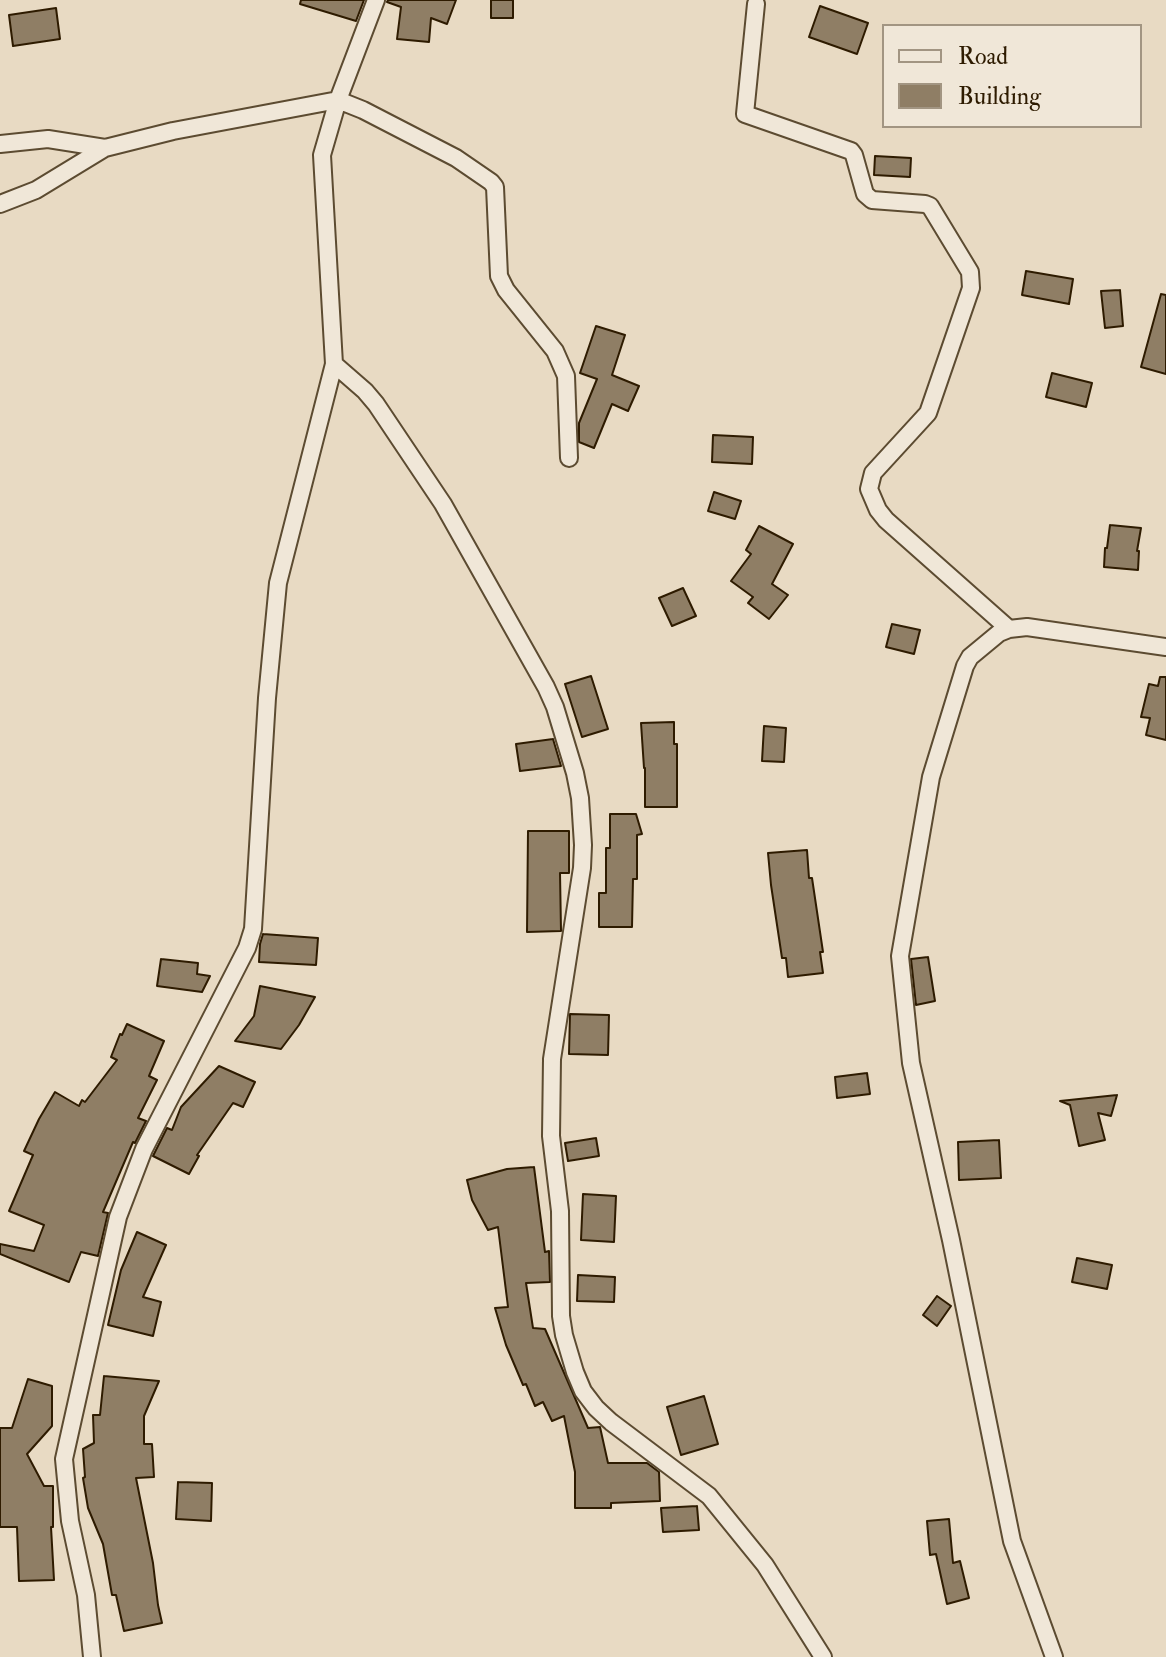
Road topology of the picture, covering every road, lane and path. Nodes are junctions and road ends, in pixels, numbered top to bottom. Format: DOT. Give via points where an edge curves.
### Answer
graph roads {
  1 [pos="376,0"];
  2 [pos="756,4"];
  3 [pos="338,100"];
  4 [pos="0,144"];
  5 [pos="105,148"];
  6 [pos="0,204"];
  7 [pos="334,364"];
  8 [pos="569,458"];
  9 [pos="1009,629"];
  10 [pos="1166,647"];
  11 [pos="92,1657"];
  12 [pos="823,1657"];
  13 [pos="1054,1657"];
  1 -- 3 [label="street"];
  2 -- 9 [label="street" via="745,114 851,151 865,194 872,200 930,206 970,272 971,288 928,413 873,473 869,489 886,520"];
  3 -- 5 [label="street"];
  3 -- 7 [label="street" via="322,160"];
  3 -- 8 [label="street" via="456,158 495,187 499,276 555,351 566,376"];
  4 -- 5 [label="street" via="48,139"];
  5 -- 6 [label="street" via="36,190"];
  7 -- 11 [label="street" via="278,583 253,929 144,1149 118,1217 64,1459"];
  7 -- 12 [label="street" via="376,404 443,504 546,687 575,773 582,868 552,1059 551,1136 560,1211 561,1316 575,1372 583,1391 611,1422 709,1496 765,1565"];
  9 -- 10 [label="street" via="1027,627"];
  9 -- 13 [label="street" via="976,651 965,666 931,777 900,956 911,1063 1012,1541"];
}
